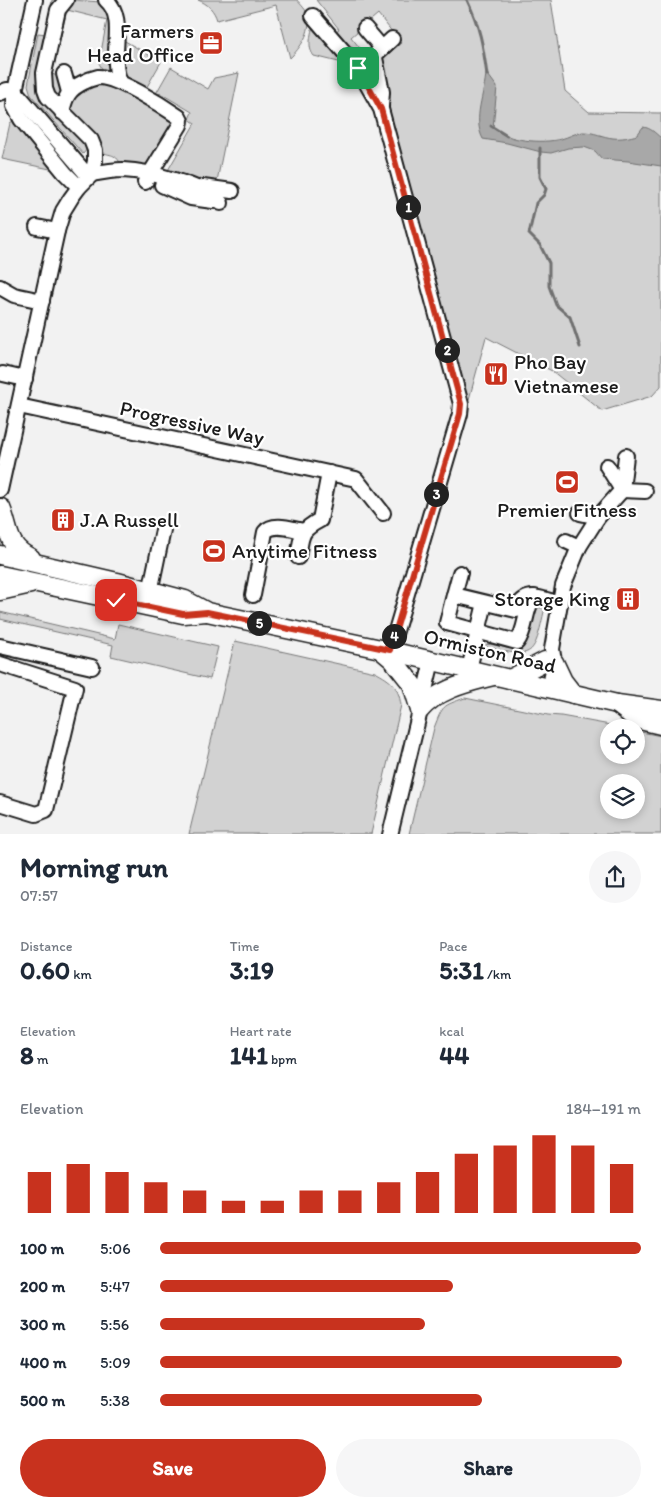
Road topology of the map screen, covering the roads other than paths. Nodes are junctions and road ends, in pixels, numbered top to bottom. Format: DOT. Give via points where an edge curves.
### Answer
graph roads {
  1 [pos="35,0"];
  2 [pos="66,0"];
  3 [pos="106,0"];
  4 [pos="313,16"];
  5 [pos="365,28"];
  6 [pos="64,74"];
  7 [pos="120,82"];
  8 [pos="15,91"];
  9 [pos="69,92"];
  10 [pos="0,93"];
  11 [pos="381,109"];
  12 [pos="62,112"];
  13 [pos="91,175"];
  14 [pos="148,177"];
  15 [pos="78,187"];
  16 [pos="197,187"];
  17 [pos="232,191"];
  18 [pos="37,227"];
  19 [pos="57,231"];
  20 [pos="0,287"];
  21 [pos="7,296"];
  22 [pos="42,301"];
  23 [pos="3,374"];
  24 [pos="25,379"];
  25 [pos="19,406"];
  26 [pos="6,434"];
  27 [pos="626,456"];
  28 [pos="607,466"];
  29 [pos="328,474"];
  30 [pos="0,490"];
  31 [pos="622,490"];
  32 [pos="645,491"];
  33 [pos="0,505"];
  34 [pos="383,513"];
  35 [pos="580,513"];
  36 [pos="598,517"];
  37 [pos="163,530"];
  38 [pos="303,532"];
  39 [pos="0,555"];
  40 [pos="298,557"];
  41 [pos="47,566"];
  42 [pos="460,572"];
  43 [pos="0,575"];
  44 [pos="36,582"];
  45 [pos="0,591"];
  46 [pos="150,592"];
  47 [pos="253,596"];
  48 [pos="454,596"];
  49 [pos="534,597"];
  50 [pos="485,603"];
  51 [pos="560,604"];
  52 [pos="207,612"];
  53 [pos="478,632"];
  54 [pos="0,646"];
  55 [pos="384,649"];
  56 [pos="550,657"];
  57 [pos="432,661"];
  58 [pos="0,664"];
  59 [pos="92,667"];
  60 [pos="469,669"];
  61 [pos="503,677"];
  62 [pos="545,687"];
  63 [pos="573,694"];
  64 [pos="617,704"];
  65 [pos="420,710"];
  66 [pos="661,710"];
  67 [pos="661,724"];
  68 [pos="0,803"];
  69 [pos="390,834"];
  1 -- 8 [label="street"];
  2 -- 12 [label="street" via="58,10 44,73 48,97"];
  3 -- 7 [label="street" via="116,13 115,62"];
  4 -- 11 [label="street" via="358,68"];
  5 -- 11 [label="street" via="387,43 376,54 375,63 382,92"];
  6 -- 9 [label="street"];
  7 -- 9 [label="street" via="98,77 79,84"];
  7 -- 14 [label="street" via="181,118 180,126"];
  8 -- 10 [label="street"];
  8 -- 13 [label="street"];
  8 -- 15 [label="street" via="14,106 22,119"];
  9 -- 12 [label="street"];
  11 -- 55 [label="street" via="461,404"];
  12 -- 13 [label="street" via="91,140 95,156"];
  13 -- 14 [label="street"];
  13 -- 15 [label="street"];
  14 -- 16 [label="street"];
  14 -- 16 [label="street" via="191,198 217,202 214,195"];
  15 -- 19 [label="street" via="63,211"];
  16 -- 17 [label="street"];
  18 -- 19 [label="street"];
  19 -- 22 [label="street"];
  20 -- 21 [label="street"];
  21 -- 22 [label="street"];
  22 -- 24 [label="street"];
  23 -- 24 [label="street"];
  24 -- 25 [label="street"];
  25 -- 26 [label="street"];
  25 -- 29 [label="street, Progressive Way"];
  26 -- 30 [label="street"];
  27 -- 31 [label="street"];
  28 -- 31 [label="street"];
  29 -- 34 [label="street, Progressive Way" via="356,479"];
  29 -- 38 [label="street" via="320,520"];
  31 -- 32 [label="street"];
  31 -- 36 [label="street"];
  33 -- 41 [label="main road" via="15,548"];
  35 -- 36 [label="street"];
  36 -- 51 [label="street" via="573,544"];
  37 -- 46 [label="street"];
  38 -- 40 [label="street"];
  38 -- 47 [label="street" via="275,526 265,532"];
  39 -- 41 [label="main road, Ormiston Road"];
  41 -- 46 [label="main road, Ormiston Road"];
  42 -- 48 [label="street"];
  43 -- 44 [label="main road, Ormiston Road"];
  44 -- 45 [label="main road"];
  44 -- 52 [label="main road, Ormiston Road" via="183,614"];
  46 -- 52 [label="main road, Ormiston Road" via="185,600"];
  48 -- 50 [label="street"];
  48 -- 53 [label="street" via="447,623"];
  49 -- 50 [label="street" via="525,598 516,610"];
  49 -- 51 [label="street"];
  49 -- 53 [label="street" via="529,603 519,640"];
  50 -- 53 [label="street"];
  51 -- 56 [label="street"];
  52 -- 55 [label="main road, Ormiston Road"];
  53 -- 60 [label="street"];
  54 -- 59 [label="street"];
  55 -- 57 [label="main road, Ormiston Road"];
  55 -- 65 [label="main road" via="412,684"];
  56 -- 61 [label="main road"];
  56 -- 62 [label="street"];
  56 -- 63 [label="main road"];
  57 -- 60 [label="main road, Ormiston Road"];
  57 -- 65 [label="street"];
  58 -- 68 [label="street" via="74,688 46,810 36,814"];
  60 -- 61 [label="main road, Ormiston Road"];
  61 -- 62 [label="main road, Ormiston Road"];
  61 -- 65 [label="main road" via="450,689 428,701"];
  62 -- 63 [label="main road, Ormiston Road"];
  63 -- 64 [label="main road, Ormiston Road"];
  64 -- 66 [label="main road, Ormiston Road"];
  64 -- 67 [label="main road, Ormiston Road" via="636,719"];
  65 -- 69 [label="street"];
}
